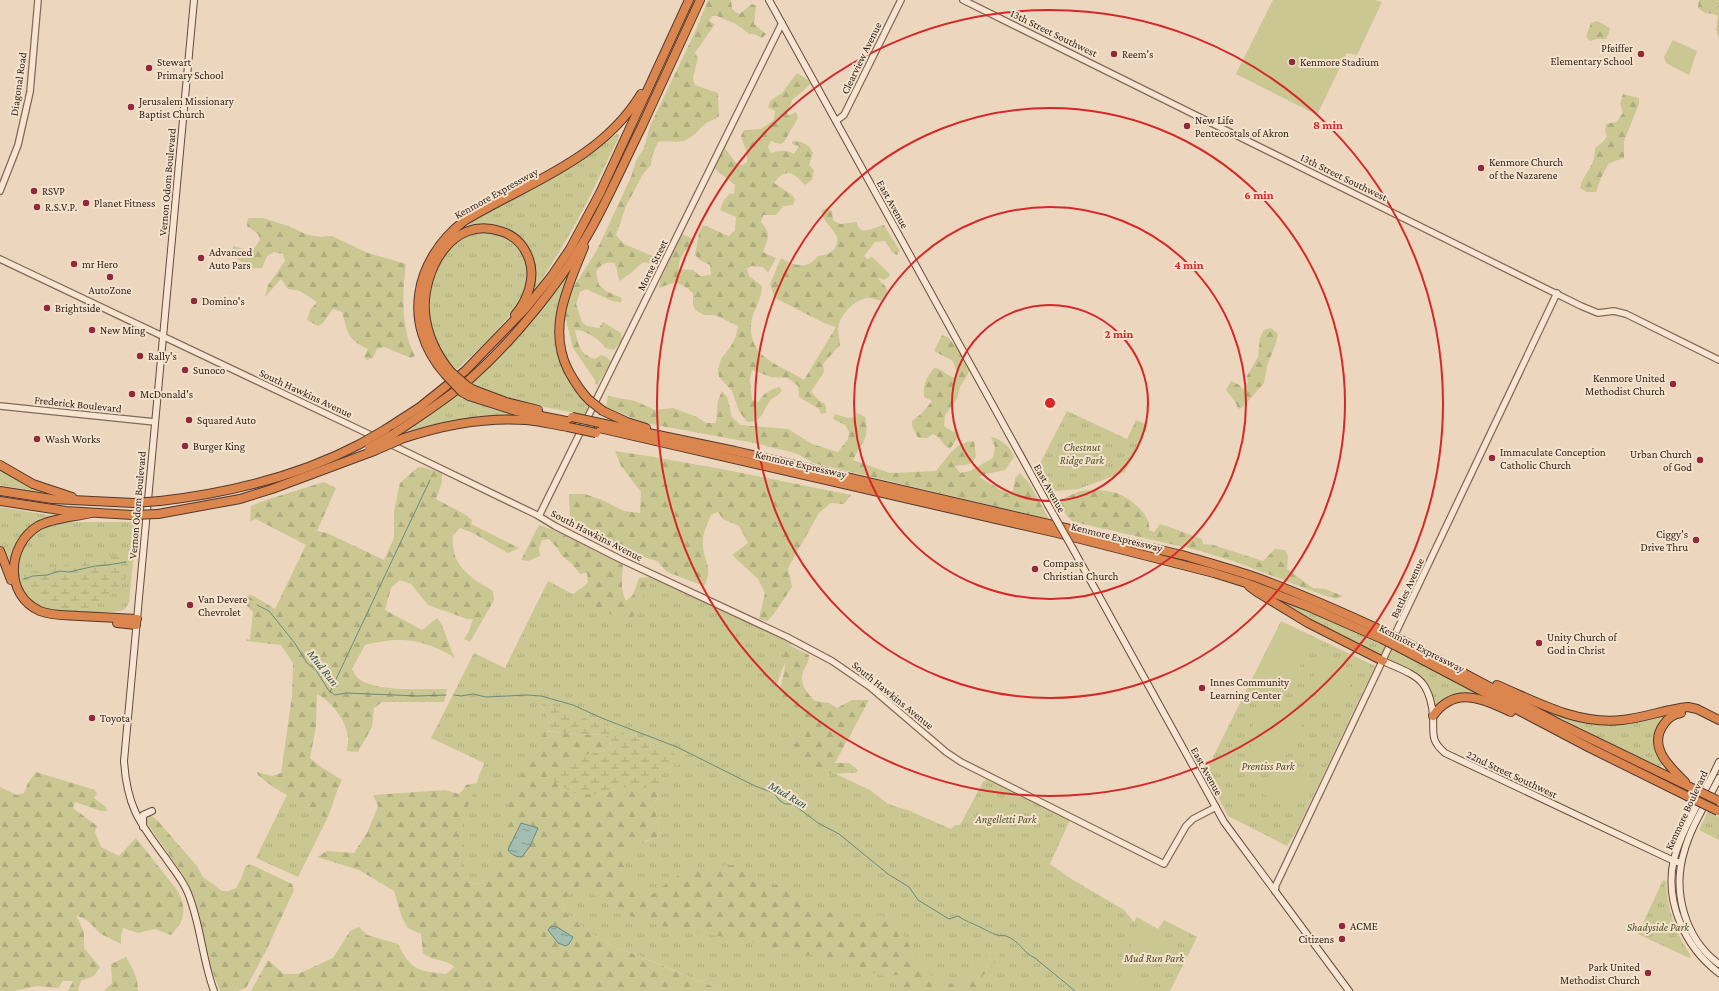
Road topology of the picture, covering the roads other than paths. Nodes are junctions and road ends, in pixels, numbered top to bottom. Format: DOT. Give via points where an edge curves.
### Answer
graph roads {
  1 [pos="38,0"];
  2 [pos="194,0"];
  3 [pos="689,0"];
  4 [pos="700,0"];
  5 [pos="770,0"];
  6 [pos="901,0"];
  7 [pos="963,0"];
  8 [pos="782,23"];
  9 [pos="660,62"];
  10 [pos="836,121"];
  11 [pos="0,191"];
  12 [pos="591,230"];
  13 [pos="0,258"];
  14 [pos="1557,293"];
  15 [pos="163,337"];
  16 [pos="479,357"];
  17 [pos="1719,360"];
  18 [pos="448,373"];
  19 [pos="0,406"];
  20 [pos="155,422"];
  21 [pos="571,422"];
  22 [pos="598,428"];
  23 [pos="682,440"];
  24 [pos="372,450"];
  25 [pos="0,465"];
  26 [pos="0,491"];
  27 [pos="0,501"];
  28 [pos="83,501"];
  29 [pos="91,513"];
  30 [pos="539,516"];
  31 [pos="0,551"];
  32 [pos="1246,583"];
  33 [pos="137,622"];
  34 [pos="1383,636"];
  35 [pos="1401,645"];
  36 [pos="1383,661"];
  37 [pos="1441,662"];
  38 [pos="1433,716"];
  39 [pos="1719,720"];
  40 [pos="1719,725"];
  41 [pos="1590,748"];
  42 [pos="1719,762"];
  43 [pos="1719,778"];
  44 [pos="1692,788"];
  45 [pos="1719,801"];
  46 [pos="1705,805"];
  47 [pos="1216,806"];
  48 [pos="152,811"];
  49 [pos="1718,811"];
  50 [pos="143,828"];
  51 [pos="1674,861"];
  52 [pos="1681,863"];
  53 [pos="1275,891"];
  54 [pos="1719,964"];
  55 [pos="1719,973"];
  56 [pos="214,990"];
  57 [pos="1349,991"];
  1 -- 11 [label="street, Diagonal Road" via="30,92 18,145"];
  2 -- 15 [label="main road, Vernon Odom Boulevard"];
  3 -- 9 [label="highway"];
  4 -- 12 [label="highway"];
  5 -- 8 [label="main road, East Avenue"];
  6 -- 10 [label="street, Clearview Avenue" via="844,115"];
  7 -- 14 [label="street, 13th Street Southwest"];
  8 -- 10 [label="main road, East Avenue"];
  8 -- 30 [label="street, Morse Street"];
  9 -- 16 [label="highway" via="600,193 570,249 525,309"];
  9 -- 18 [label="highway, Kenmore Expressway" via="637,101 599,143 565,167 464,221 451,231 437,248 428,263 422,282 418,315 424,340 436,364"];
  10 -- 47 [label="main road, East Avenue, bridge"];
  12 -- 23 [label="highway, bridge" via="564,295 561,309 560,348 564,362 576,384 589,400 603,411 627,422"];
  12 -- 24 [label="highway, bridge" via="543,299 494,355 452,394"];
  13 -- 15 [label="street, South Hawkins Avenue"];
  14 -- 17 [label="street, 13th Street Southwest" via="1595,312 1614,311 1626,314"];
  14 -- 36 [label="street, Battles Avenue"];
  15 -- 20 [label="main road, Vernon Odom Boulevard"];
  15 -- 30 [label="street, South Hawkins Avenue"];
  16 -- 18 [label="highway" via="517,313 532,279 532,271 524,250 516,239 504,232 482,228 458,236 442,251 428,281 425,312 433,345"];
  16 -- 28 [label="highway, bridge" via="435,395 386,429 360,444 291,474 221,493 160,501"];
  18 -- 21 [label="highway, bridge" via="462,392 472,393 516,411"];
  19 -- 20 [label="street, Frederick Boulevard"];
  20 -- 33 [label="main road, Vernon Odom Boulevard"];
  21 -- 22 [label="highway, bridge"];
  21 -- 24 [label="highway, bridge" via="482,421 449,425"];
  22 -- 23 [label="highway"];
  22 -- 32 [label="highway, Kenmore Expressway" via="1058,533"];
  23 -- 34 [label="highway, Kenmore Expressway" via="1182,555 1282,587 1344,613"];
  24 -- 29 [label="highway, bridge" via="240,499 158,514"];
  25 -- 28 [label="highway" via="33,484"];
  26 -- 28 [label="highway" via="37,498"];
  27 -- 29 [label="highway"];
  29 -- 33 [label="highway" via="48,522 32,530 16,552 13,568 16,584 28,603 49,614"];
  30 -- 47 [label="street, South Hawkins Avenue" via="620,559 832,661 865,683 961,762 1164,864 1186,826"];
  31 -- 33 [label="highway" via="16,593 30,611 49,619"];
  32 -- 34 [label="highway, Kenmore Expressway"];
  32 -- 36 [label="highway" via="1296,616"];
  33 -- 50 [label="main road, Vernon Odom Boulevard" via="124,761 130,802"];
  34 -- 35 [label="highway, Kenmore Expressway, bridge"];
  35 -- 37 [label="highway, Kenmore Expressway"];
  35 -- 41 [label="highway, Kenmore Expressway"];
  36 -- 38 [label="main road, 22nd Street Southwest" via="1423,684"];
  36 -- 53 [label="street, Battles Avenue"];
  37 -- 39 [label="highway" via="1544,706 1581,718 1599,721 1621,720 1688,707"];
  37 -- 44 [label="highway, Kenmore Expressway" via="1558,723"];
  38 -- 41 [label="highway" via="1455,699 1478,699"];
  38 -- 51 [label="main road, 22nd Street Southwest" via="1434,740 1445,753"];
  40 -- 44 [label="highway" via="1702,716 1684,712 1671,717 1660,730 1658,744 1663,759"];
  41 -- 46 [label="highway, Kenmore Expressway, bridge"];
  42 -- 51 [label="main road, Kenmore Boulevard" via="1683,836"];
  43 -- 46 [label="main road, Kenmore Boulevard"];
  44 -- 45 [label="highway, Kenmore Expressway, bridge"];
  46 -- 49 [label="highway, Kenmore Expressway, bridge"];
  46 -- 52 [label="main road, Kenmore Boulevard" via="1688,840"];
  47 -- 53 [label="main road, East Avenue" via="1233,835"];
  48 -- 50 [label="main road" via="143,815"];
  50 -- 56 [label="main road, Vernon Odom Boulevard" via="188,893"];
  51 -- 52 [label="main road, 22nd Street Southwest"];
  51 -- 55 [label="main road, Kenmore Boulevard" via="1672,893 1682,929 1696,951"];
  52 -- 54 [label="main road, Kenmore Boulevard" via="1680,887 1686,920 1699,946"];
  53 -- 57 [label="main road, East Avenue"];
}
